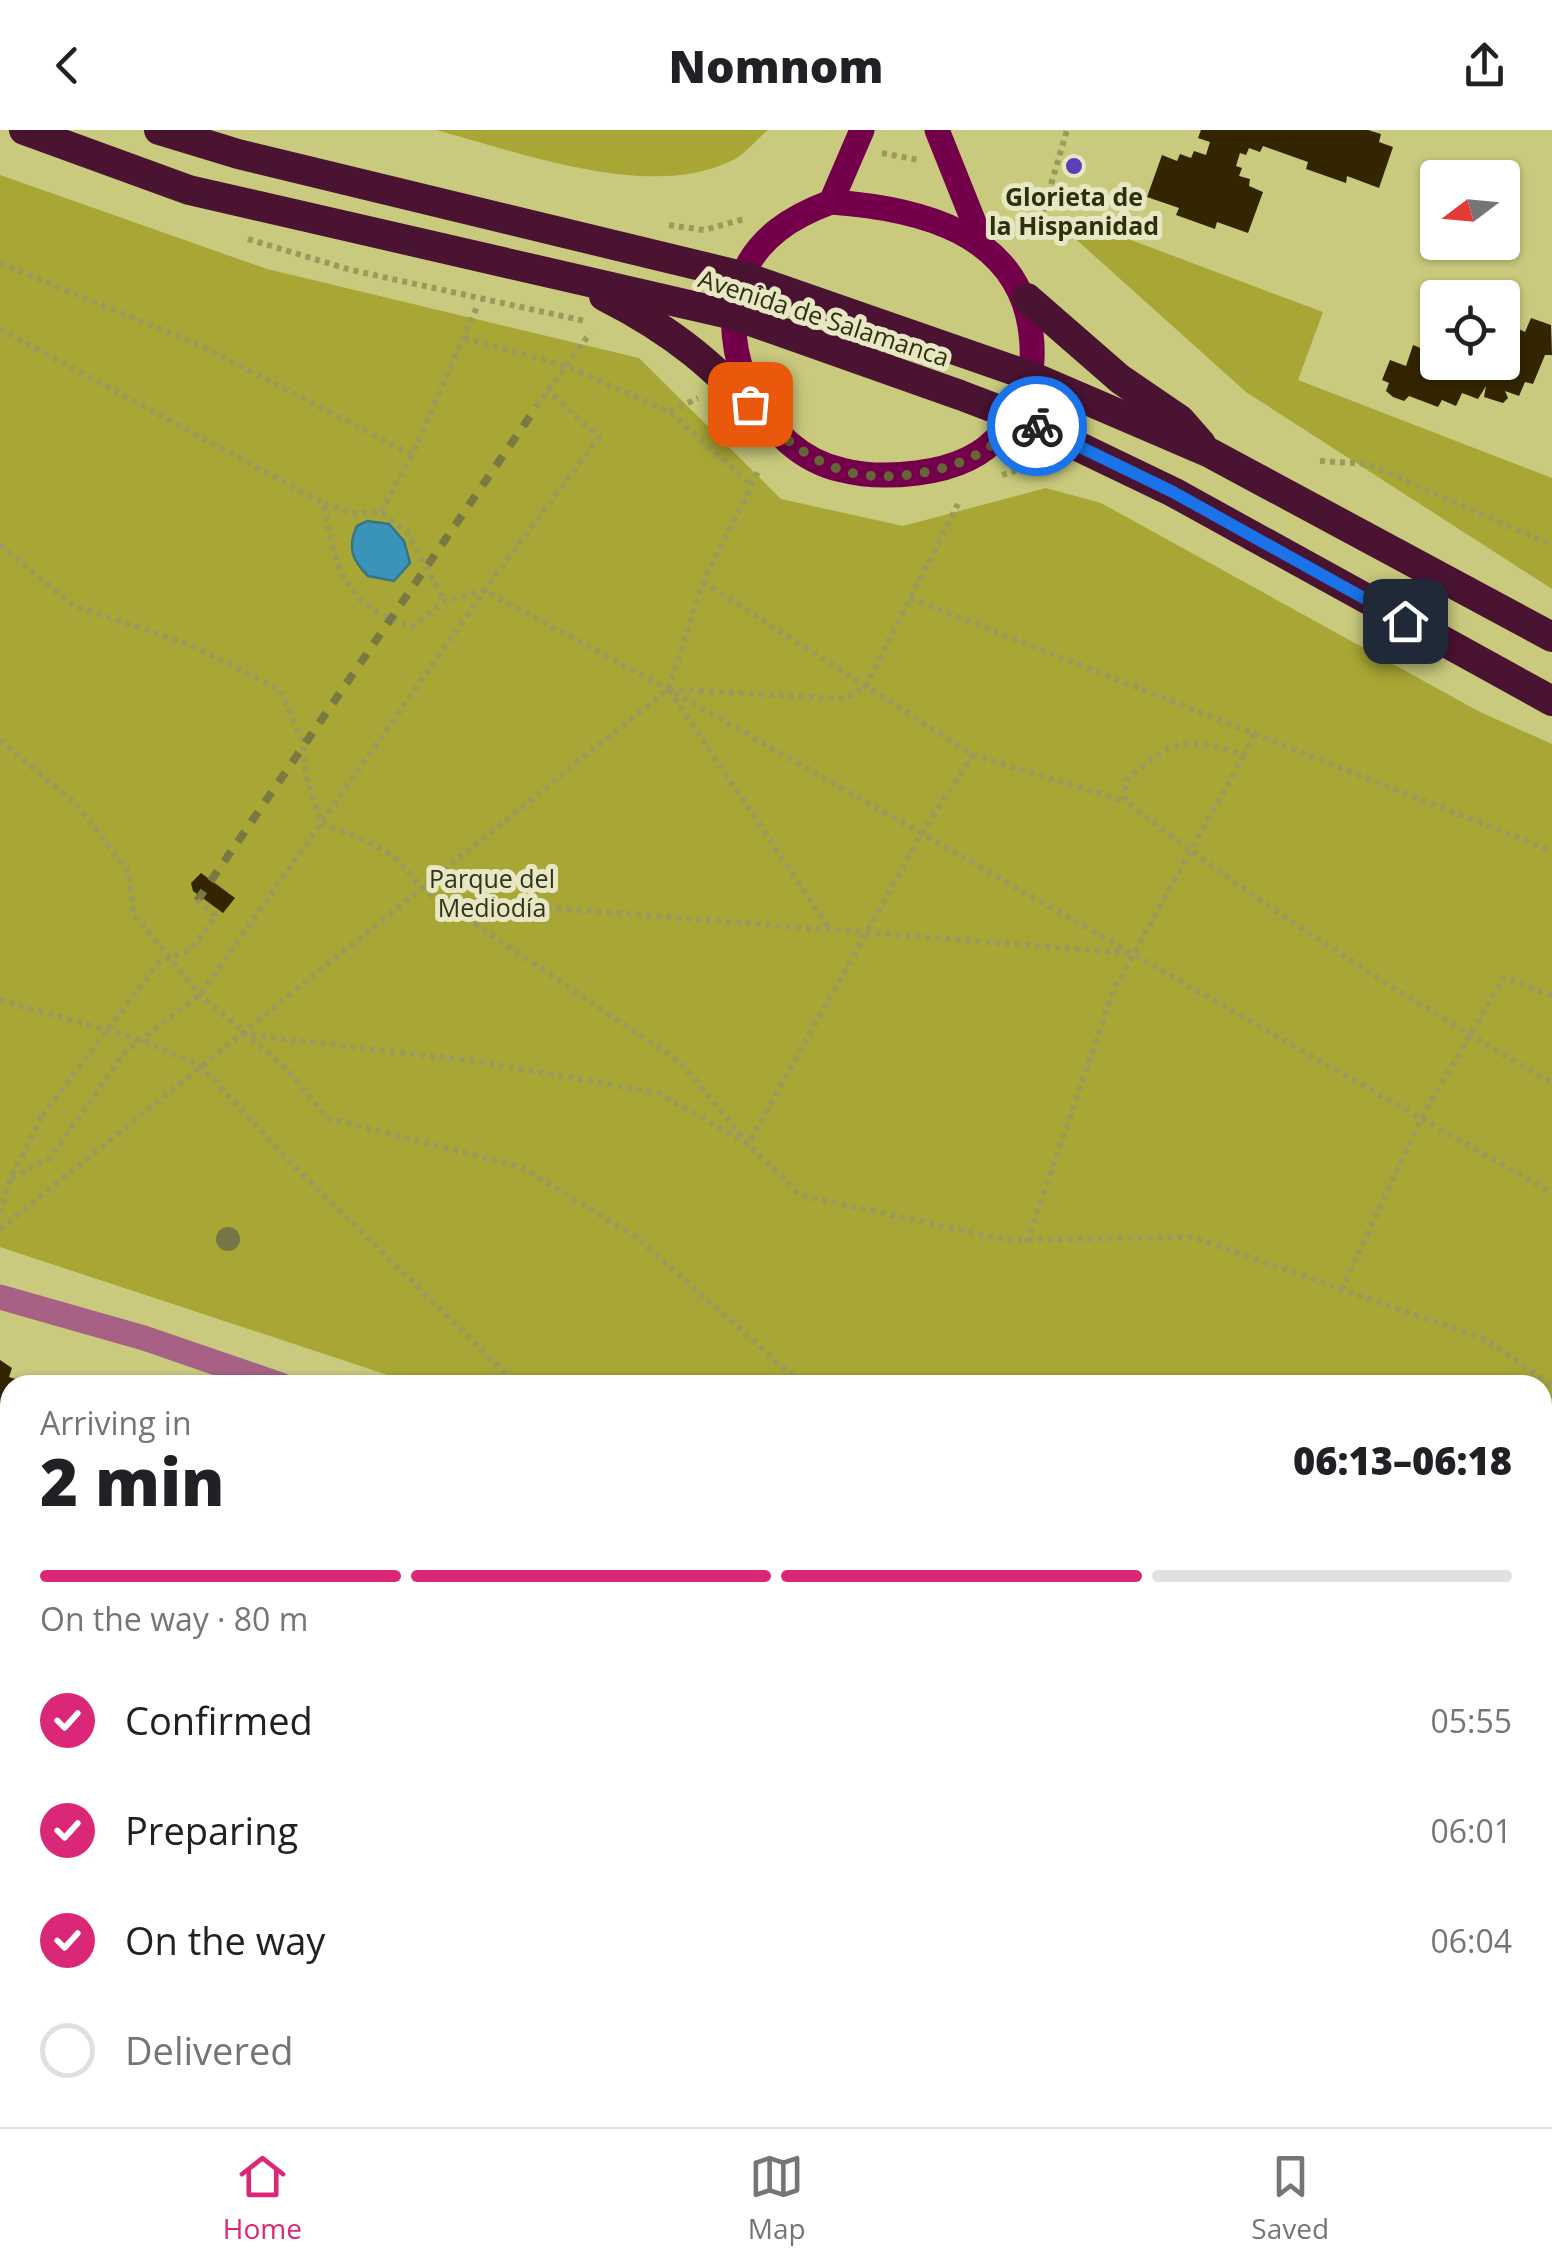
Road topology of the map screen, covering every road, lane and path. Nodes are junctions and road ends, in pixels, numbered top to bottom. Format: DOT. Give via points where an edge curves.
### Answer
graph roads {
  1 [pos="24,130"];
  2 [pos="160,130"];
  3 [pos="937,130"];
  4 [pos="1067,130"];
  5 [pos="859,139"];
  6 [pos="946,158"];
  7 [pos="831,202"];
  8 [pos="747,217"];
  9 [pos="663,226"];
  10 [pos="1037,232"];
  11 [pos="983,246"];
  12 [pos="0,263"];
  13 [pos="742,276"];
  14 [pos="581,281"];
  15 [pos="1026,298"];
  16 [pos="477,307"];
  17 [pos="733,315"];
  18 [pos="0,329"];
  19 [pos="590,333"];
  20 [pos="464,338"];
  21 [pos="566,366"];
  22 [pos="1033,377"];
  23 [pos="548,391"];
  24 [pos="699,397"];
  25 [pos="537,406"];
  26 [pos="670,412"];
  27 [pos="1015,416"];
  28 [pos="770,426"];
  29 [pos="412,454"];
  30 [pos="1210,454"];
  31 [pos="1320,461"];
  32 [pos="760,468"];
  33 [pos="752,485"];
  34 [pos="323,503"];
  35 [pos="958,504"];
  36 [pos="381,512"];
  37 [pos="1552,544"];
  38 [pos="0,546"];
  39 [pos="702,582"];
  40 [pos="484,590"];
  41 [pos="910,598"];
  42 [pos="445,601"];
  43 [pos="1552,637"];
  44 [pos="866,686"];
  45 [pos="668,689"];
  46 [pos="1552,701"];
  47 [pos="1254,734"];
  48 [pos="0,740"];
  49 [pos="974,755"];
  50 [pos="1244,756"];
  51 [pos="1125,801"];
  52 [pos="322,824"];
  53 [pos="922,833"];
  54 [pos="1190,852"];
  55 [pos="1552,852"];
  56 [pos="421,890"];
  57 [pos="438,899"];
  58 [pos="197,901"];
  59 [pos="830,929"];
  60 [pos="866,932"];
  61 [pos="1133,953"];
  62 [pos="200,994"];
  63 [pos="1552,996"];
  64 [pos="0,1000"];
  65 [pos="241,1034"];
  66 [pos="1470,1036"];
  67 [pos="140,1040"];
  68 [pos="201,1066"];
  69 [pos="1552,1084"];
  70 [pos="1422,1117"];
  71 [pos="748,1144"];
  72 [pos="12,1177"];
  73 [pos="1552,1193"];
  74 [pos="0,1214"];
  75 [pos="0,1229"];
  76 [pos="1026,1242"];
  77 [pos="1342,1290"];
  78 [pos="0,1296"];
  79 [pos="252,1375"];
  80 [pos="508,1375"];
  81 [pos="793,1375"];
  82 [pos="1536,1375"];
  1 -- 14 [label="highway, Avenida de Salamanca" via="189,190"];
  2 -- 13 [label="highway, Avenida de Salamanca"];
  3 -- 6 [label="main road"];
  4 -- 10 [label="path"];
  5 -- 6 [label="path" via="922,161"];
  5 -- 7 [label="main road"];
  6 -- 11 [label="main road"];
  7 -- 11 [label="main road" via="934,219"];
  7 -- 13 [label="main road" via="796,215 770,235"];
  8 -- 9 [label="path, Avenida de Salamanca" via="704,230"];
  11 -- 15 [label="main road"];
  12 -- 29 [label="path" via="206,348"];
  13 -- 17 [label="main road"];
  13 -- 22 [label="highway, Avenida de Salamanca"];
  14 -- 17 [label="highway, Avenida de Salamanca"];
  14 -- 28 [label="highway" via="709,361"];
  15 -- 22 [label="main road"];
  15 -- 30 [label="highway" via="1120,379 1180,420"];
  16 -- 20 [label="path"];
  17 -- 27 [label="highway, Avenida de Salamanca"];
  17 -- 28 [label="main road" via="748,385"];
  18 -- 34 [label="path"];
  19 -- 21 [label="path"];
  20 -- 21 [label="path"];
  20 -- 29 [label="path"];
  21 -- 23 [label="path"];
  21 -- 26 [label="path"];
  22 -- 27 [label="main road"];
  22 -- 30 [label="highway, Avenida de Salamanca"];
  23 -- 25 [label="path"];
  23 -- 40 [label="path" via="599,438"];
  24 -- 26 [label="path"];
  26 -- 33 [label="path"];
  27 -- 28 [label="main road" via="992,445 947,470 896,475 839,470"];
  27 -- 46 [label="highway, Avenida de Salamanca" via="1173,492"];
  29 -- 36 [label="path"];
  30 -- 43 [label="highway, Avenida de Salamanca"];
  31 -- 37 [label="path" via="1368,464"];
  32 -- 33 [label="path"];
  33 -- 39 [label="path"];
  34 -- 36 [label="path"];
  34 -- 42 [label="path" via="336,565 351,595 378,615 412,627"];
  35 -- 41 [label="path"];
  36 -- 42 [label="path" via="408,534"];
  38 -- 52 [label="path" via="74,606 191,645 280,690 302,743"];
  39 -- 44 [label="path"];
  39 -- 45 [label="path"];
  40 -- 42 [label="path"];
  40 -- 45 [label="path"];
  40 -- 52 [label="path"];
  41 -- 44 [label="path"];
  41 -- 47 [label="path"];
  44 -- 45 [label="path" via="844,699"];
  44 -- 49 [label="path"];
  45 -- 53 [label="path"];
  45 -- 56 [label="path"];
  45 -- 59 [label="path"];
  47 -- 50 [label="path"];
  47 -- 55 [label="path"];
  48 -- 62 [label="path" via="77,805 130,874 133,913"];
  49 -- 51 [label="path"];
  49 -- 53 [label="path"];
  50 -- 51 [label="path" via="1190,739 1153,756 1126,780"];
  50 -- 54 [label="path"];
  51 -- 54 [label="path"];
  52 -- 56 [label="path" via="396,860"];
  52 -- 62 [label="path"];
  53 -- 60 [label="path"];
  53 -- 61 [label="path"];
  54 -- 61 [label="path"];
  54 -- 66 [label="path"];
  56 -- 57 [label="path"];
  56 -- 65 [label="path"];
  57 -- 59 [label="path"];
  57 -- 71 [label="path" via="681,1064"];
  58 -- 72 [label="path, bridge" via="216,915 190,950 159,962 42,1116"];
  59 -- 60 [label="path"];
  60 -- 61 [label="path"];
  60 -- 71 [label="path"];
  61 -- 70 [label="path"];
  61 -- 76 [label="path" via="1114,988"];
  62 -- 65 [label="path"];
  62 -- 67 [label="path"];
  63 -- 66 [label="path" via="1504,977"];
  64 -- 67 [label="path"];
  65 -- 68 [label="path"];
  65 -- 71 [label="path" via="475,1062 658,1093"];
  65 -- 81 [label="path" via="287,1069 327,1118 521,1168 634,1236"];
  66 -- 69 [label="path"];
  66 -- 70 [label="path"];
  67 -- 68 [label="path"];
  67 -- 72 [label="path" via="50,1158"];
  68 -- 75 [label="path"];
  68 -- 80 [label="path" via="288,1161"];
  70 -- 73 [label="path"];
  70 -- 77 [label="path"];
  71 -- 76 [label="path" via="800,1195"];
  72 -- 74 [label="path"];
  76 -- 77 [label="path" via="1192,1237"];
  77 -- 82 [label="path" via="1484,1340"];
  78 -- 79 [label="street"];
}
